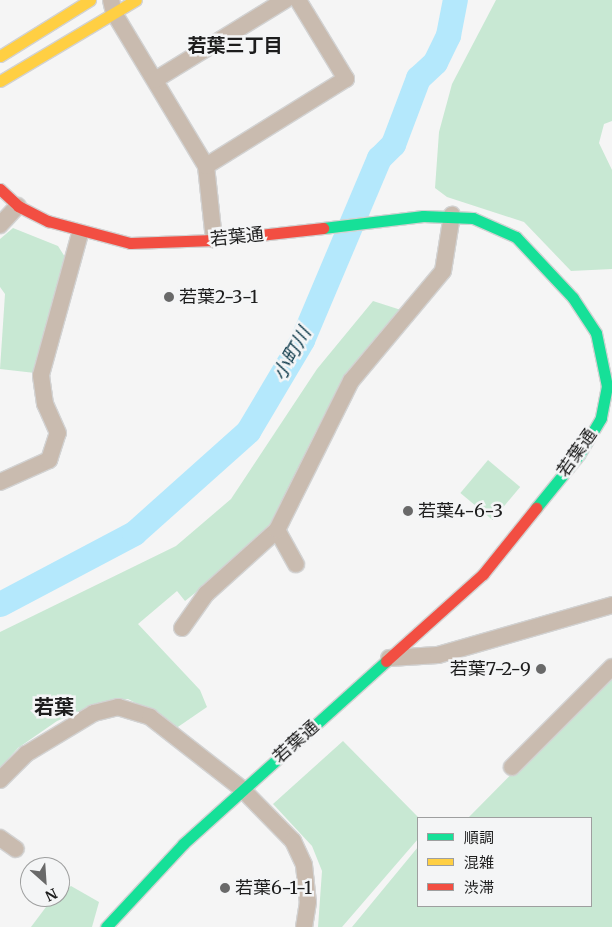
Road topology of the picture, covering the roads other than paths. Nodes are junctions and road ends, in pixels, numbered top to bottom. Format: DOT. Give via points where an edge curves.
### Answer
graph roads {
  1 [pos="90,0"];
  2 [pos="136,0"];
  3 [pos="285,0"];
  4 [pos="298,0"];
  5 [pos="112,7"];
  6 [pos="0,56"];
  7 [pos="155,80"];
  8 [pos="0,81"];
  9 [pos="206,166"];
  10 [pos="0,189"];
  11 [pos="18,206"];
  12 [pos="452,215"];
  13 [pos="0,224"];
  14 [pos="80,233"];
  15 [pos="214,240"];
  16 [pos="0,482"];
  17 [pos="277,530"];
  18 [pos="296,564"];
  19 [pos="612,604"];
  20 [pos="182,628"];
  21 [pos="389,658"];
  22 [pos="612,668"];
  23 [pos="512,767"];
  24 [pos="0,780"];
  25 [pos="242,789"];
  26 [pos="0,838"];
  27 [pos="16,849"];
  28 [pos="106,927"];
  29 [pos="304,927"];
  1 -- 6 [label="street"];
  2 -- 5 [label="street"];
  3 -- 7 [label="street"];
  4 -- 9 [label="street" via="346,79"];
  5 -- 7 [label="street"];
  5 -- 8 [label="street"];
  7 -- 9 [label="street"];
  9 -- 15 [label="street"];
  10 -- 11 [label="street, 若葉通"];
  11 -- 13 [label="street"];
  11 -- 14 [label="street, 若葉通"];
  12 -- 15 [label="street, 若葉通"];
  12 -- 17 [label="street" via="443,271 351,381"];
  12 -- 21 [label="street, 若葉通" via="498,226 516,237 573,298 596,333 607,386 601,418 579,455 483,574"];
  14 -- 15 [label="street, 若葉通" via="130,243"];
  14 -- 16 [label="street" via="41,376 46,404 58,433 49,460"];
  17 -- 18 [label="street"];
  17 -- 20 [label="street" via="206,594"];
  19 -- 21 [label="street" via="438,655"];
  21 -- 25 [label="street, 若葉通"];
  22 -- 23 [label="street"];
  24 -- 25 [label="street" via="26,754 60,731 94,713 118,707 150,716"];
  25 -- 28 [label="street, 若葉通" via="183,844"];
  25 -- 29 [label="street" via="293,841 304,865 308,902"];
  26 -- 27 [label="street"];
}
